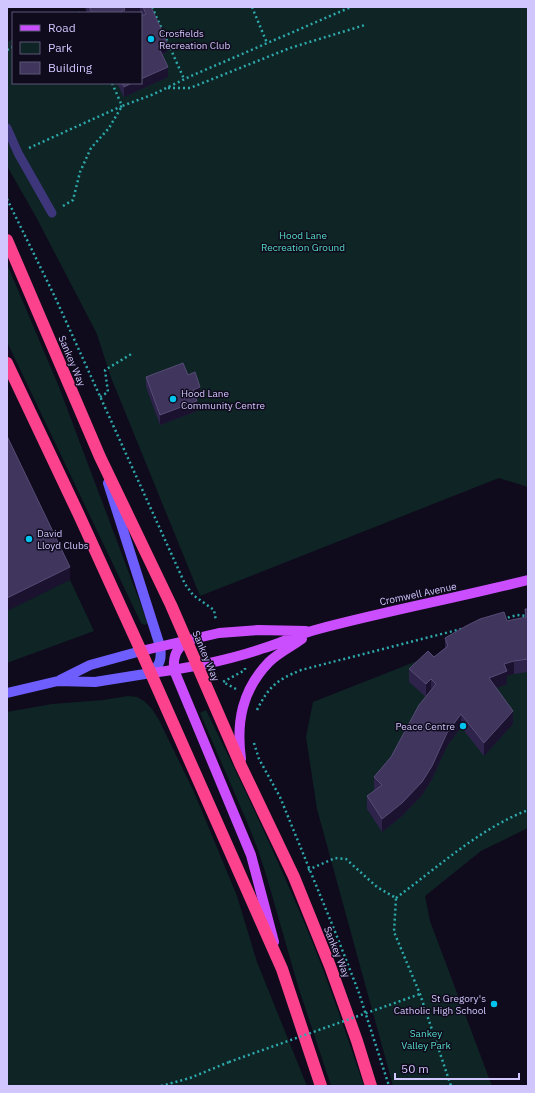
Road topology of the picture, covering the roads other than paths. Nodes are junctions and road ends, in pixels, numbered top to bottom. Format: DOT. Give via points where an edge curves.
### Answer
graph roads {
  1 [pos="7,128"];
  2 [pos="52,213"];
  3 [pos="7,240"];
  4 [pos="7,363"];
  5 [pos="100,458"];
  6 [pos="528,580"];
  7 [pos="314,631"];
  8 [pos="186,640"];
  9 [pos="160,646"];
  10 [pos="142,651"];
  11 [pos="196,665"];
  12 [pos="174,670"];
  13 [pos="151,673"];
  14 [pos="58,681"];
  15 [pos="7,693"];
  16 [pos="242,766"];
  17 [pos="282,969"];
  18 [pos="321,1086"];
  19 [pos="372,1086"];
  1 -- 2 [label="lane"];
  3 -- 5 [label="highway, Sankey Way"];
  4 -- 10 [label="highway"];
  5 -- 8 [label="highway, Sankey Way"];
  5 -- 9 [label="street"];
  6 -- 7 [label="main road, Cromwell Avenue"];
  7 -- 8 [label="main road, Cromwell Avenue" via="258,630 219,633"];
  7 -- 11 [label="main road, Cromwell Avenue" via="256,651"];
  7 -- 16 [label="main road" via="270,661 253,682 242,709 239,726"];
  8 -- 9 [label="main road, Cromwell Avenue"];
  8 -- 11 [label="highway, Sankey Way"];
  8 -- 12 [label="main road" via="177,650 173,660"];
  9 -- 10 [label="main road, Cromwell Avenue"];
  9 -- 13 [label="street" via="160,662"];
  10 -- 13 [label="highway"];
  10 -- 14 [label="street" via="90,665"];
  11 -- 12 [label="main road, Cromwell Avenue"];
  11 -- 16 [label="highway, Sankey Way"];
  12 -- 13 [label="main road, Cromwell Avenue"];
  12 -- 17 [label="main road" via="251,855"];
  13 -- 14 [label="street" via="95,682"];
  13 -- 17 [label="highway"];
  14 -- 15 [label="street"];
  16 -- 19 [label="highway, Sankey Way" via="294,877 330,966"];
  17 -- 18 [label="highway"];
}
